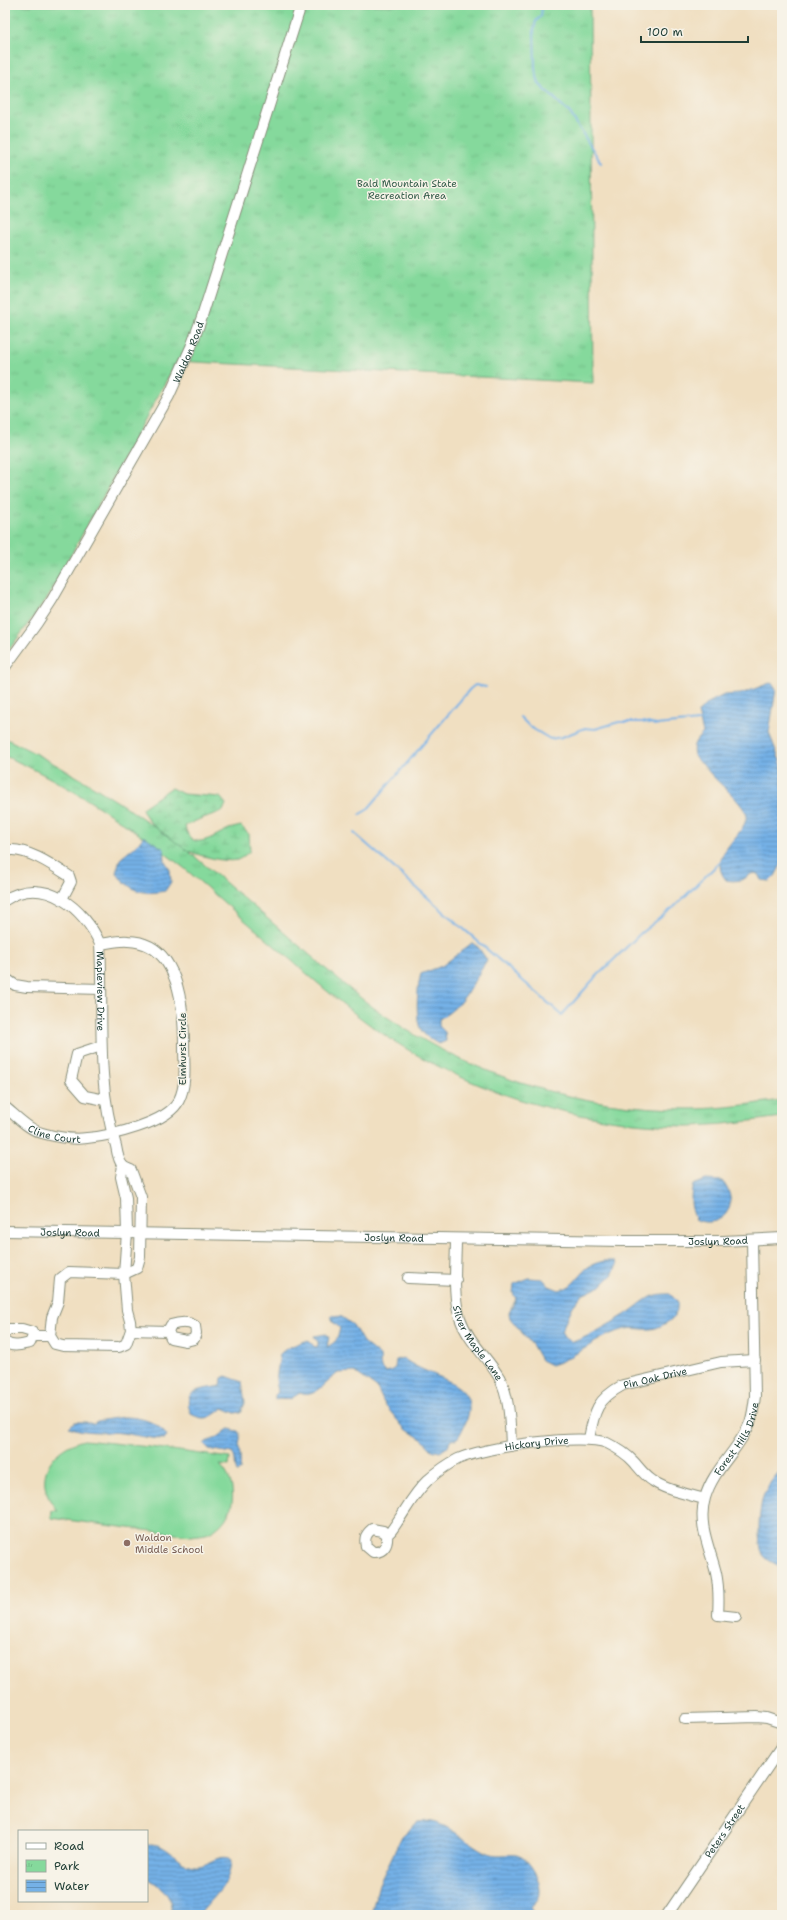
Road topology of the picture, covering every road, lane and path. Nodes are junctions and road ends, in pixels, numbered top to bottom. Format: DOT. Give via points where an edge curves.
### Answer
graph roads {
  1 [pos="301,5"];
  2 [pos="5,667"];
  3 [pos="5,851"];
  4 [pos="62,899"];
  5 [pos="5,900"];
  6 [pos="100,944"];
  7 [pos="5,978"];
  8 [pos="101,990"];
  9 [pos="101,1046"];
  10 [pos="105,1100"];
  11 [pos="5,1107"];
  12 [pos="112,1134"];
  13 [pos="123,1166"];
  14 [pos="141,1197"];
  15 [pos="126,1198"];
  16 [pos="5,1231"];
  17 [pos="127,1232"];
  18 [pos="140,1232"];
  19 [pos="782,1238"];
  20 [pos="456,1239"];
  21 [pos="752,1240"];
  22 [pos="124,1274"];
  23 [pos="408,1278"];
  24 [pos="456,1280"];
  25 [pos="131,1330"];
  26 [pos="168,1331"];
  27 [pos="5,1333"];
  28 [pos="33,1336"];
  29 [pos="50,1336"];
  30 [pos="5,1342"];
  31 [pos="755,1360"];
  32 [pos="589,1439"];
  33 [pos="511,1446"];
  34 [pos="704,1499"];
  35 [pos="387,1535"];
  36 [pos="736,1617"];
  37 [pos="685,1719"];
  38 [pos="782,1723"];
  39 [pos="782,1746"];
  40 [pos="667,1915"];
  1 -- 2 [label="street, Waldon Road" via="202,317 182,368 156,420 52,600"];
  3 -- 4 [label="street" via="12,849 26,853 69,876 70,882"];
  4 -- 5 [label="street, Mapleview Drive" via="53,895 29,892"];
  4 -- 6 [label="street, Mapleview Drive" via="84,916"];
  6 -- 8 [label="street, Mapleview Drive"];
  6 -- 12 [label="street, Elmhurst Circle" via="128,940 146,945 158,952 171,970 183,1007 184,1082 180,1100 169,1112 140,1126"];
  7 -- 8 [label="street" via="15,985 27,988"];
  8 -- 9 [label="street, Mapleview Drive"];
  9 -- 10 [label="street, Mapleview Drive"];
  9 -- 10 [label="street" via="77,1054 71,1080 85,1096"];
  10 -- 12 [label="street, Mapleview Drive"];
  11 -- 12 [label="street, Cline Court" via="41,1133 68,1138"];
  12 -- 13 [label="street, Mapleview Drive"];
  13 -- 14 [label="street, Mapleview Drive" via="131,1170"];
  13 -- 15 [label="street, Mapleview Drive" via="121,1177"];
  14 -- 15 [label="street"];
  14 -- 18 [label="street, Mapleview Drive"];
  15 -- 17 [label="street, Mapleview Drive"];
  16 -- 17 [label="street, Joslyn Road"];
  17 -- 18 [label="street, Joslyn Road"];
  17 -- 22 [label="street, Mapleview Drive"];
  18 -- 20 [label="street, Joslyn Road"];
  18 -- 22 [label="street, Mapleview Drive" via="140,1257 137,1268"];
  19 -- 21 [label="street, Joslyn Road"];
  20 -- 21 [label="street, Joslyn Road" via="622,1242"];
  20 -- 24 [label="street, Silver Maple Lane"];
  21 -- 31 [label="street, Forest Hills Drive"];
  22 -- 25 [label="street, Mapleview Drive"];
  22 -- 29 [label="street" via="69,1272 63,1275 60,1279 58,1302 52,1317"];
  23 -- 24 [label="street"];
  24 -- 33 [label="street, Silver Maple Lane" via="457,1306 465,1330 500,1378 504,1390"];
  25 -- 26 [label="street"];
  25 -- 29 [label="street" via="126,1344 119,1347 63,1346 55,1344"];
  27 -- 28 [label="street" via="8,1329 22,1329 32,1332"];
  28 -- 29 [label="street"];
  28 -- 30 [label="street" via="30,1343 22,1345 13,1346"];
  31 -- 32 [label="street, Pin Oak Drive" via="721,1362 623,1385 611,1391 599,1402 593,1414"];
  31 -- 34 [label="street, Forest Hills Drive" via="756,1396 750,1424 718,1470"];
  32 -- 33 [label="street, Hickory Drive"];
  32 -- 34 [label="street, Hickory Drive" via="606,1443 622,1452 649,1478 662,1486"];
  33 -- 35 [label="street, Hickory Drive" via="482,1451 458,1459 447,1466 420,1488"];
  34 -- 36 [label="street, Forest Hills Drive" via="703,1522 720,1595 718,1615"];
  37 -- 38 [label="street" via="757,1717"];
  39 -- 40 [label="street, Peters Street"];
}
